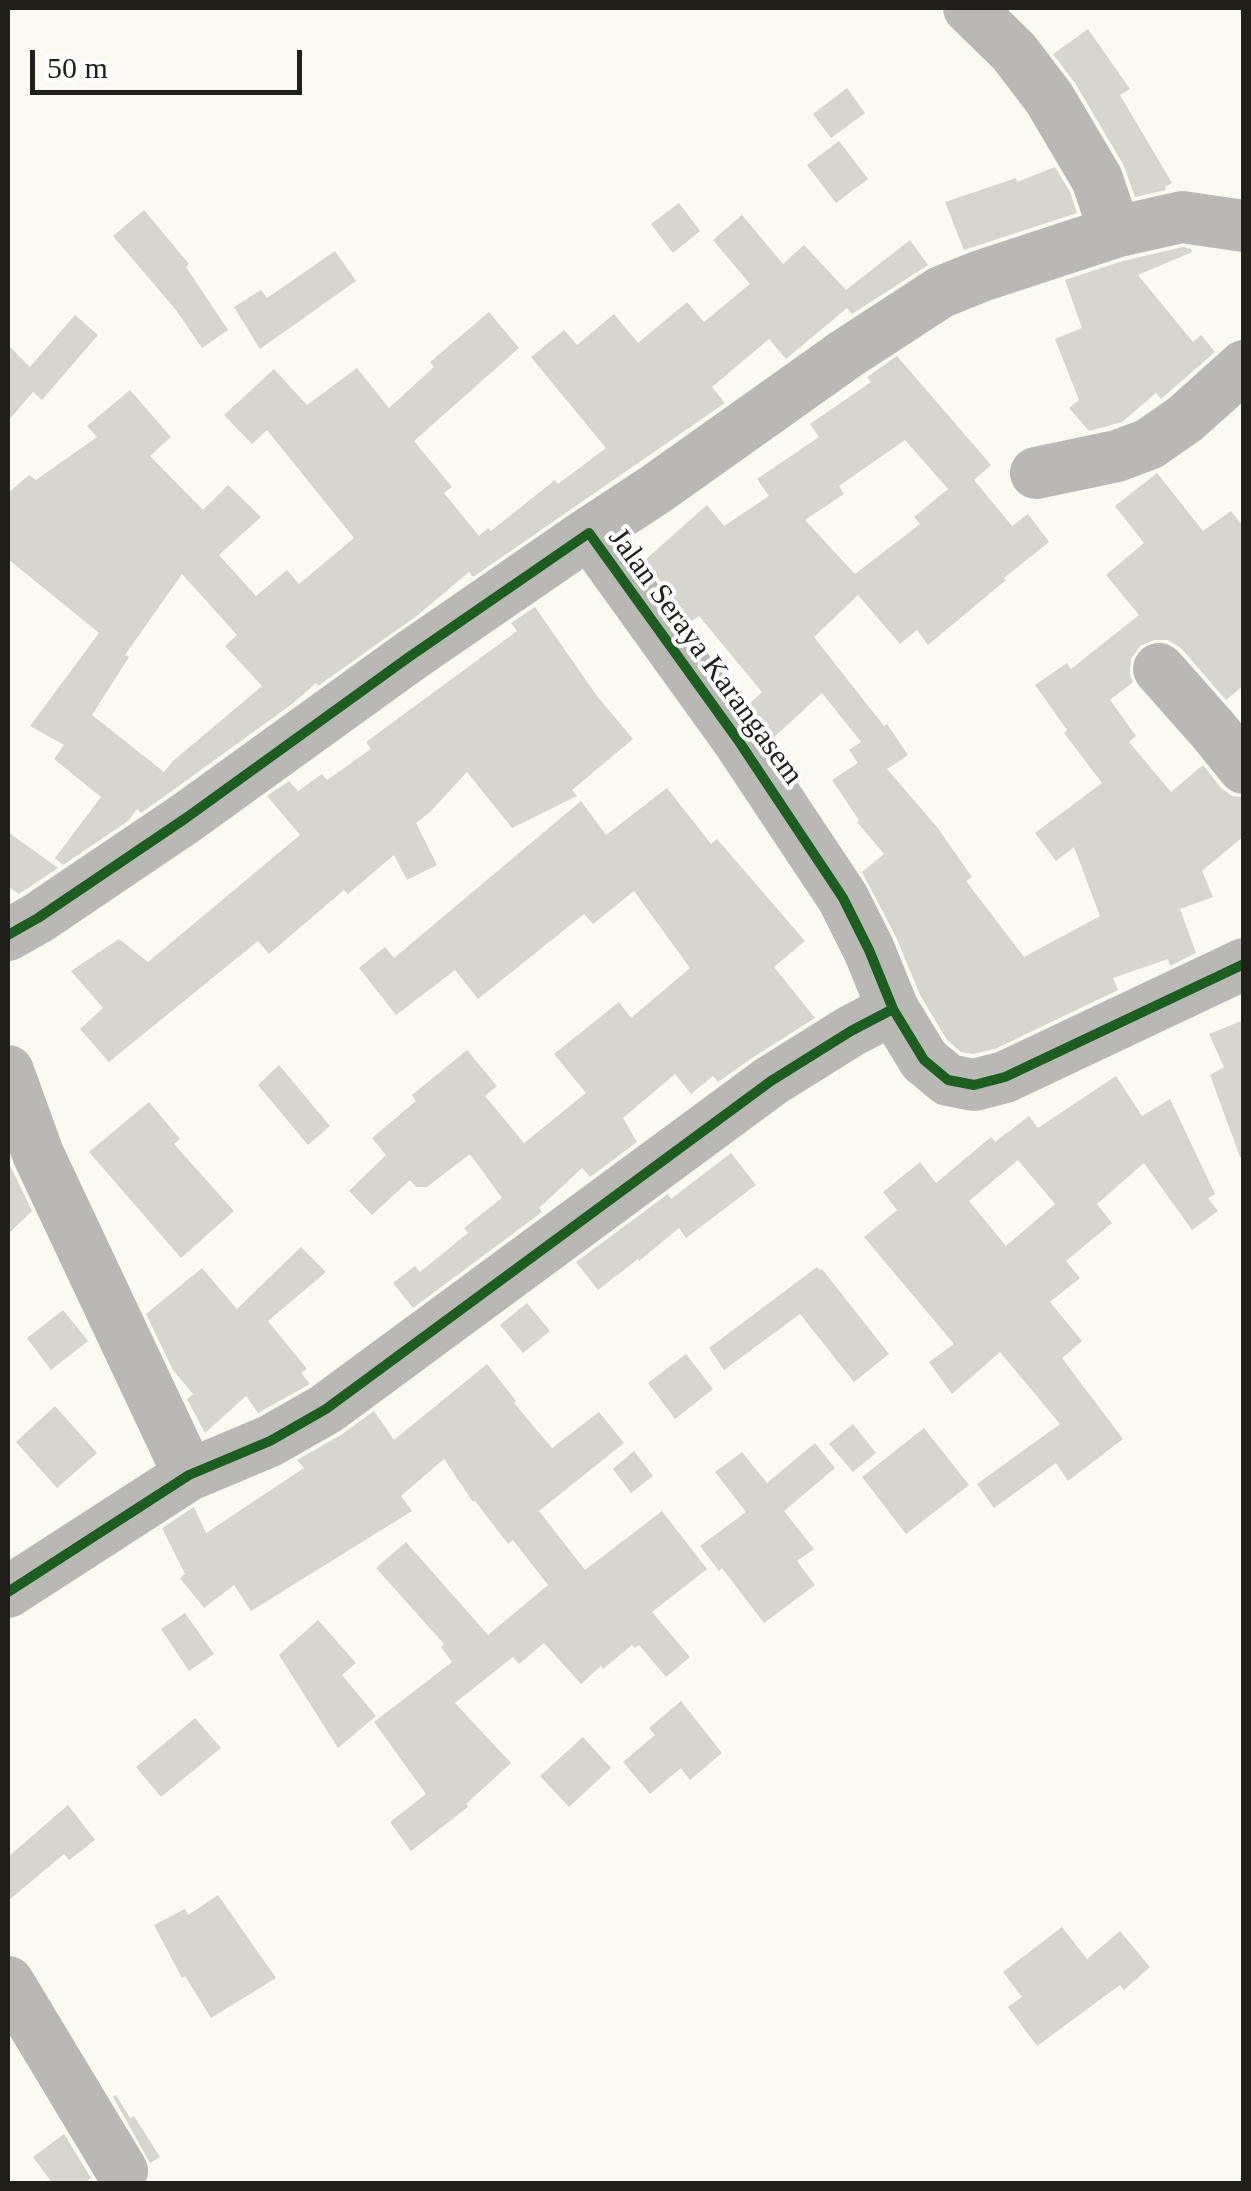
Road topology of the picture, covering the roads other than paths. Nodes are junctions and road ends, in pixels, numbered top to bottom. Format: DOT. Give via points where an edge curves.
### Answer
graph roads {
  1 [pos="968,8"];
  2 [pos="1244,226"];
  3 [pos="1116,232"];
  4 [pos="1244,366"];
  5 [pos="1036,473"];
  6 [pos="589,533"];
  7 [pos="1159,670"];
  8 [pos="1244,768"];
  9 [pos="8,935"];
  10 [pos="1244,964"];
  11 [pos="893,1010"];
  12 [pos="8,1071"];
  13 [pos="190,1475"];
  14 [pos="8,1592"];
  15 [pos="8,1982"];
  16 [pos="122,2170"];
  1 -- 3 [label="street" via="1049,98 1097,180"];
  2 -- 3 [label="street" via="1182,216"];
  3 -- 6 [label="street" via="941,292"];
  4 -- 5 [label="street" via="1149,444"];
  6 -- 9 [label="street, Jalan Seraya Karangasem" via="186,818"];
  6 -- 11 [label="street, Jalan Seraya Karangasem" via="843,898"];
  7 -- 8 [label="street"];
  10 -- 11 [label="street, Jalan Seraya Karangasem" via="1005,1077 974,1085 948,1080 924,1060"];
  11 -- 13 [label="street" via="770,1081 326,1409"];
  12 -- 13 [label="street" via="38,1154"];
  13 -- 14 [label="street"];
  15 -- 16 [label="street"];
}
